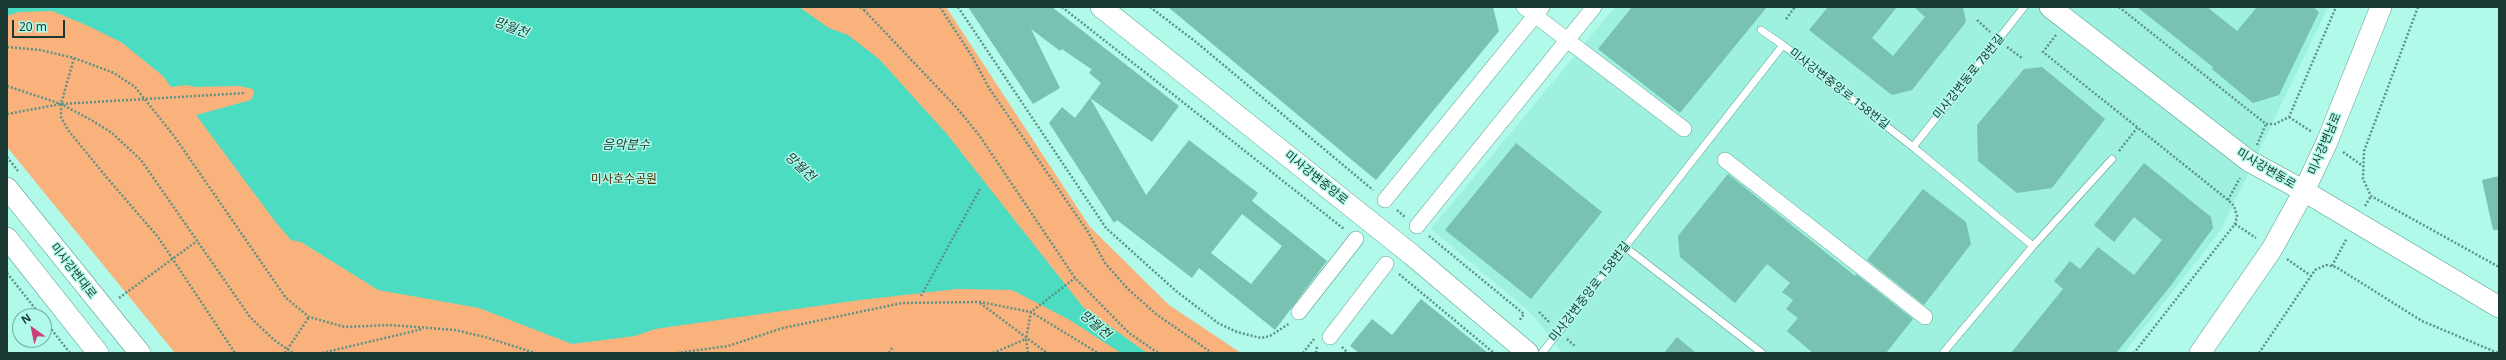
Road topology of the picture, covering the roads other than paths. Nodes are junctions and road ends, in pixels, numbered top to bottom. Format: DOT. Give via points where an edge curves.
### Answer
graph roads {
  1 [pos="1101,7"];
  2 [pos="1594,7"];
  3 [pos="2024,7"];
  4 [pos="2050,7"];
  5 [pos="2381,7"];
  6 [pos="1534,10"];
  7 [pos="1761,30"];
  8 [pos="1567,40"];
  9 [pos="1783,45"];
  10 [pos="1684,129"];
  11 [pos="1913,147"];
  12 [pos="2112,159"];
  13 [pos="1725,160"];
  14 [pos="7,188"];
  15 [pos="2304,191"];
  16 [pos="1385,200"];
  17 [pos="1417,226"];
  18 [pos="7,238"];
  19 [pos="1356,239"];
  20 [pos="2033,246"];
  21 [pos="1625,247"];
  22 [pos="1386,264"];
  23 [pos="2499,307"];
  24 [pos="1299,312"];
  25 [pos="1925,317"];
  26 [pos="1323,336"];
  27 [pos="98,353"];
  28 [pos="140,353"];
  29 [pos="1528,353"];
  30 [pos="1542,353"];
  31 [pos="1762,353"];
  32 [pos="1943,353"];
  33 [pos="2200,353"];
  1 -- 29 [label="main road, 미사강변중앙로" via="1412,255"];
  2 -- 8 [label="street"];
  3 -- 11 [label="lane, 미사강변동로 78번길"];
  4 -- 15 [label="main road, 미사강변동로" via="2249,161"];
  5 -- 15 [label="main road, 미사강변남로" via="2327,142"];
  6 -- 8 [label="street"];
  6 -- 16 [label="street"];
  7 -- 9 [label="lane"];
  8 -- 10 [label="street"];
  8 -- 17 [label="street"];
  9 -- 11 [label="lane, 미사강변중앙로 158번길"];
  9 -- 21 [label="lane, 미사강변중앙로 158번길"];
  11 -- 20 [label="lane, 미사강변중앙로 158번길"];
  12 -- 20 [label="lane"];
  13 -- 25 [label="street"];
  14 -- 28 [label="main road, 미사강변대로"];
  15 -- 23 [label="main road, 미사강변동로"];
  15 -- 33 [label="main road, 미사강변남로" via="2272,249"];
  18 -- 27 [label="main road"];
  19 -- 24 [label="street"];
  20 -- 32 [label="lane"];
  21 -- 30 [label="lane, 미사강변중앙로 158번길"];
  21 -- 31 [label="lane"];
  22 -- 26 [label="street"];
}
